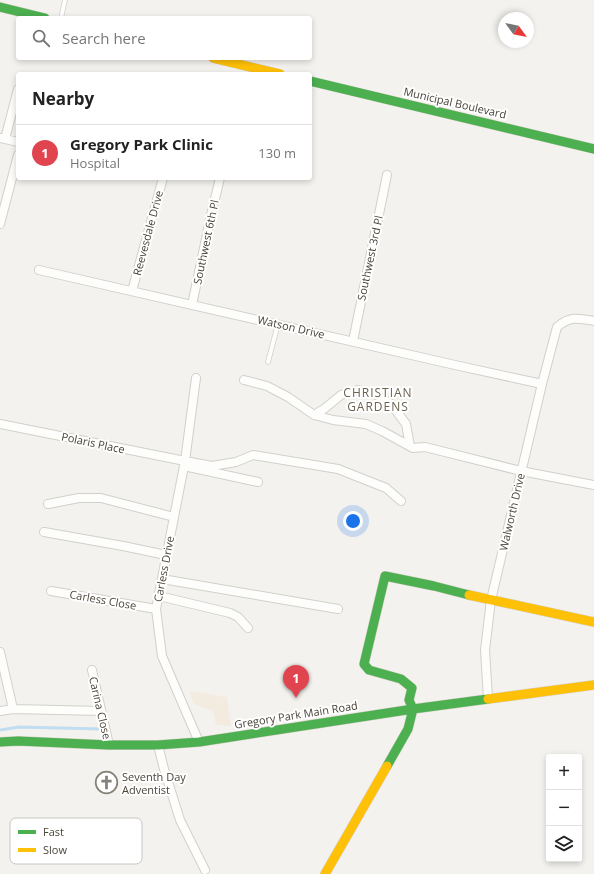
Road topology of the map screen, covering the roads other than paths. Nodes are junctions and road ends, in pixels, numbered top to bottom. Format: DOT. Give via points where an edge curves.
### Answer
graph roads {
  1 [pos="65,0"];
  2 [pos="0,7"];
  3 [pos="37,16"];
  4 [pos="61,16"];
  5 [pos="221,60"];
  6 [pos="272,72"];
  7 [pos="312,81"];
  8 [pos="16,95"];
  9 [pos="2,139"];
  10 [pos="16,142"];
  11 [pos="594,149"];
  12 [pos="16,163"];
  13 [pos="387,175"];
  14 [pos="160,180"];
  15 [pos="220,180"];
  16 [pos="0,189"];
  17 [pos="9,191"];
  18 [pos="0,224"];
  19 [pos="39,270"];
  20 [pos="132,291"];
  21 [pos="192,305"];
  22 [pos="594,321"];
  23 [pos="278,324"];
  24 [pos="352,341"];
  25 [pos="268,362"];
  26 [pos="196,378"];
  27 [pos="244,380"];
  28 [pos="542,384"];
  29 [pos="314,416"];
  30 [pos="0,424"];
  31 [pos="410,446"];
  32 [pos="185,464"];
  33 [pos="521,471"];
  34 [pos="258,482"];
  35 [pos="594,485"];
  36 [pos="401,501"];
  37 [pos="48,504"];
  38 [pos="174,517"];
  39 [pos="44,532"];
  40 [pos="166,555"];
  41 [pos="162,579"];
  42 [pos="50,592"];
  43 [pos="159,596"];
  44 [pos="491,600"];
  45 [pos="338,609"];
  46 [pos="156,610"];
  47 [pos="594,622"];
  48 [pos="248,628"];
  49 [pos="0,652"];
  50 [pos="92,670"];
  51 [pos="594,685"];
  52 [pos="488,699"];
  53 [pos="13,709"];
  54 [pos="413,709"];
  55 [pos="0,711"];
  56 [pos="101,711"];
  57 [pos="0,742"];
  58 [pos="199,742"];
  59 [pos="108,743"];
  60 [pos="158,745"];
  61 [pos="205,870"];
  62 [pos="324,874"];
  1 -- 4 [label="lane"];
  2 -- 3 [label="street"];
  5 -- 6 [label="street"];
  7 -- 11 [label="street, Municipal Boulevard"];
  8 -- 9 [label="street"];
  9 -- 10 [label="street"];
  12 -- 17 [label="street"];
  13 -- 24 [label="street, Southwest 3rd Pl"];
  14 -- 20 [label="street, Reevesdale Drive"];
  15 -- 21 [label="street, Southwest 6th Pl"];
  16 -- 17 [label="street"];
  17 -- 18 [label="street"];
  19 -- 20 [label="street, Watson Drive"];
  20 -- 21 [label="street, Watson Drive"];
  21 -- 23 [label="street, Watson Drive"];
  22 -- 28 [label="street, Walworth Drive" via="570,319 557,327"];
  23 -- 24 [label="street, Watson Drive"];
  23 -- 25 [label="lane"];
  24 -- 28 [label="street, Watson Drive"];
  26 -- 32 [label="street, Carless Drive"];
  27 -- 29 [label="street" via="268,386"];
  28 -- 33 [label="street, Walworth Drive"];
  29 -- 31 [label="street" via="366,424"];
  29 -- 31 [label="street" via="341,395 358,390 375,394 391,404 406,424"];
  30 -- 32 [label="street, Polaris Place"];
  31 -- 33 [label="street" via="425,447"];
  32 -- 34 [label="street"];
  32 -- 36 [label="street" via="212,466 236,462 253,455 338,469 386,488"];
  32 -- 38 [label="street, Carless Drive"];
  33 -- 35 [label="street"];
  33 -- 44 [label="street, Walworth Drive"];
  37 -- 38 [label="street" via="80,498 101,498"];
  38 -- 40 [label="street, Carless Drive"];
  39 -- 40 [label="street"];
  40 -- 41 [label="street, Carless Drive"];
  41 -- 43 [label="street, Carless Drive"];
  41 -- 45 [label="street"];
  42 -- 46 [label="street, Carless Close"];
  43 -- 46 [label="street, Carless Drive"];
  43 -- 48 [label="street" via="230,613 238,617"];
  44 -- 47 [label="street"];
  44 -- 52 [label="street, Walworth Drive" via="485,650"];
  44 -- 54 [label="street" via="385,576 364,664 369,670 400,679 412,688 409,700"];
  46 -- 58 [label="street, Carless Drive" via="162,656"];
  49 -- 53 [label="street"];
  50 -- 56 [label="street, Carina Close"];
  51 -- 52 [label="street, Gregory Park Main Road"];
  52 -- 54 [label="street, Gregory Park Main Road"];
  53 -- 55 [label="street"];
  53 -- 56 [label="street"];
  54 -- 58 [label="street, Gregory Park Main Road"];
  54 -- 62 [label="street" via="408,729"];
  56 -- 59 [label="street, Carina Close"];
  57 -- 59 [label="street, Gregory Park Main Road"];
  58 -- 60 [label="street, Gregory Park Main Road"];
  59 -- 60 [label="street, Gregory Park Main Road"];
  60 -- 61 [label="street" via="180,820"];
}
